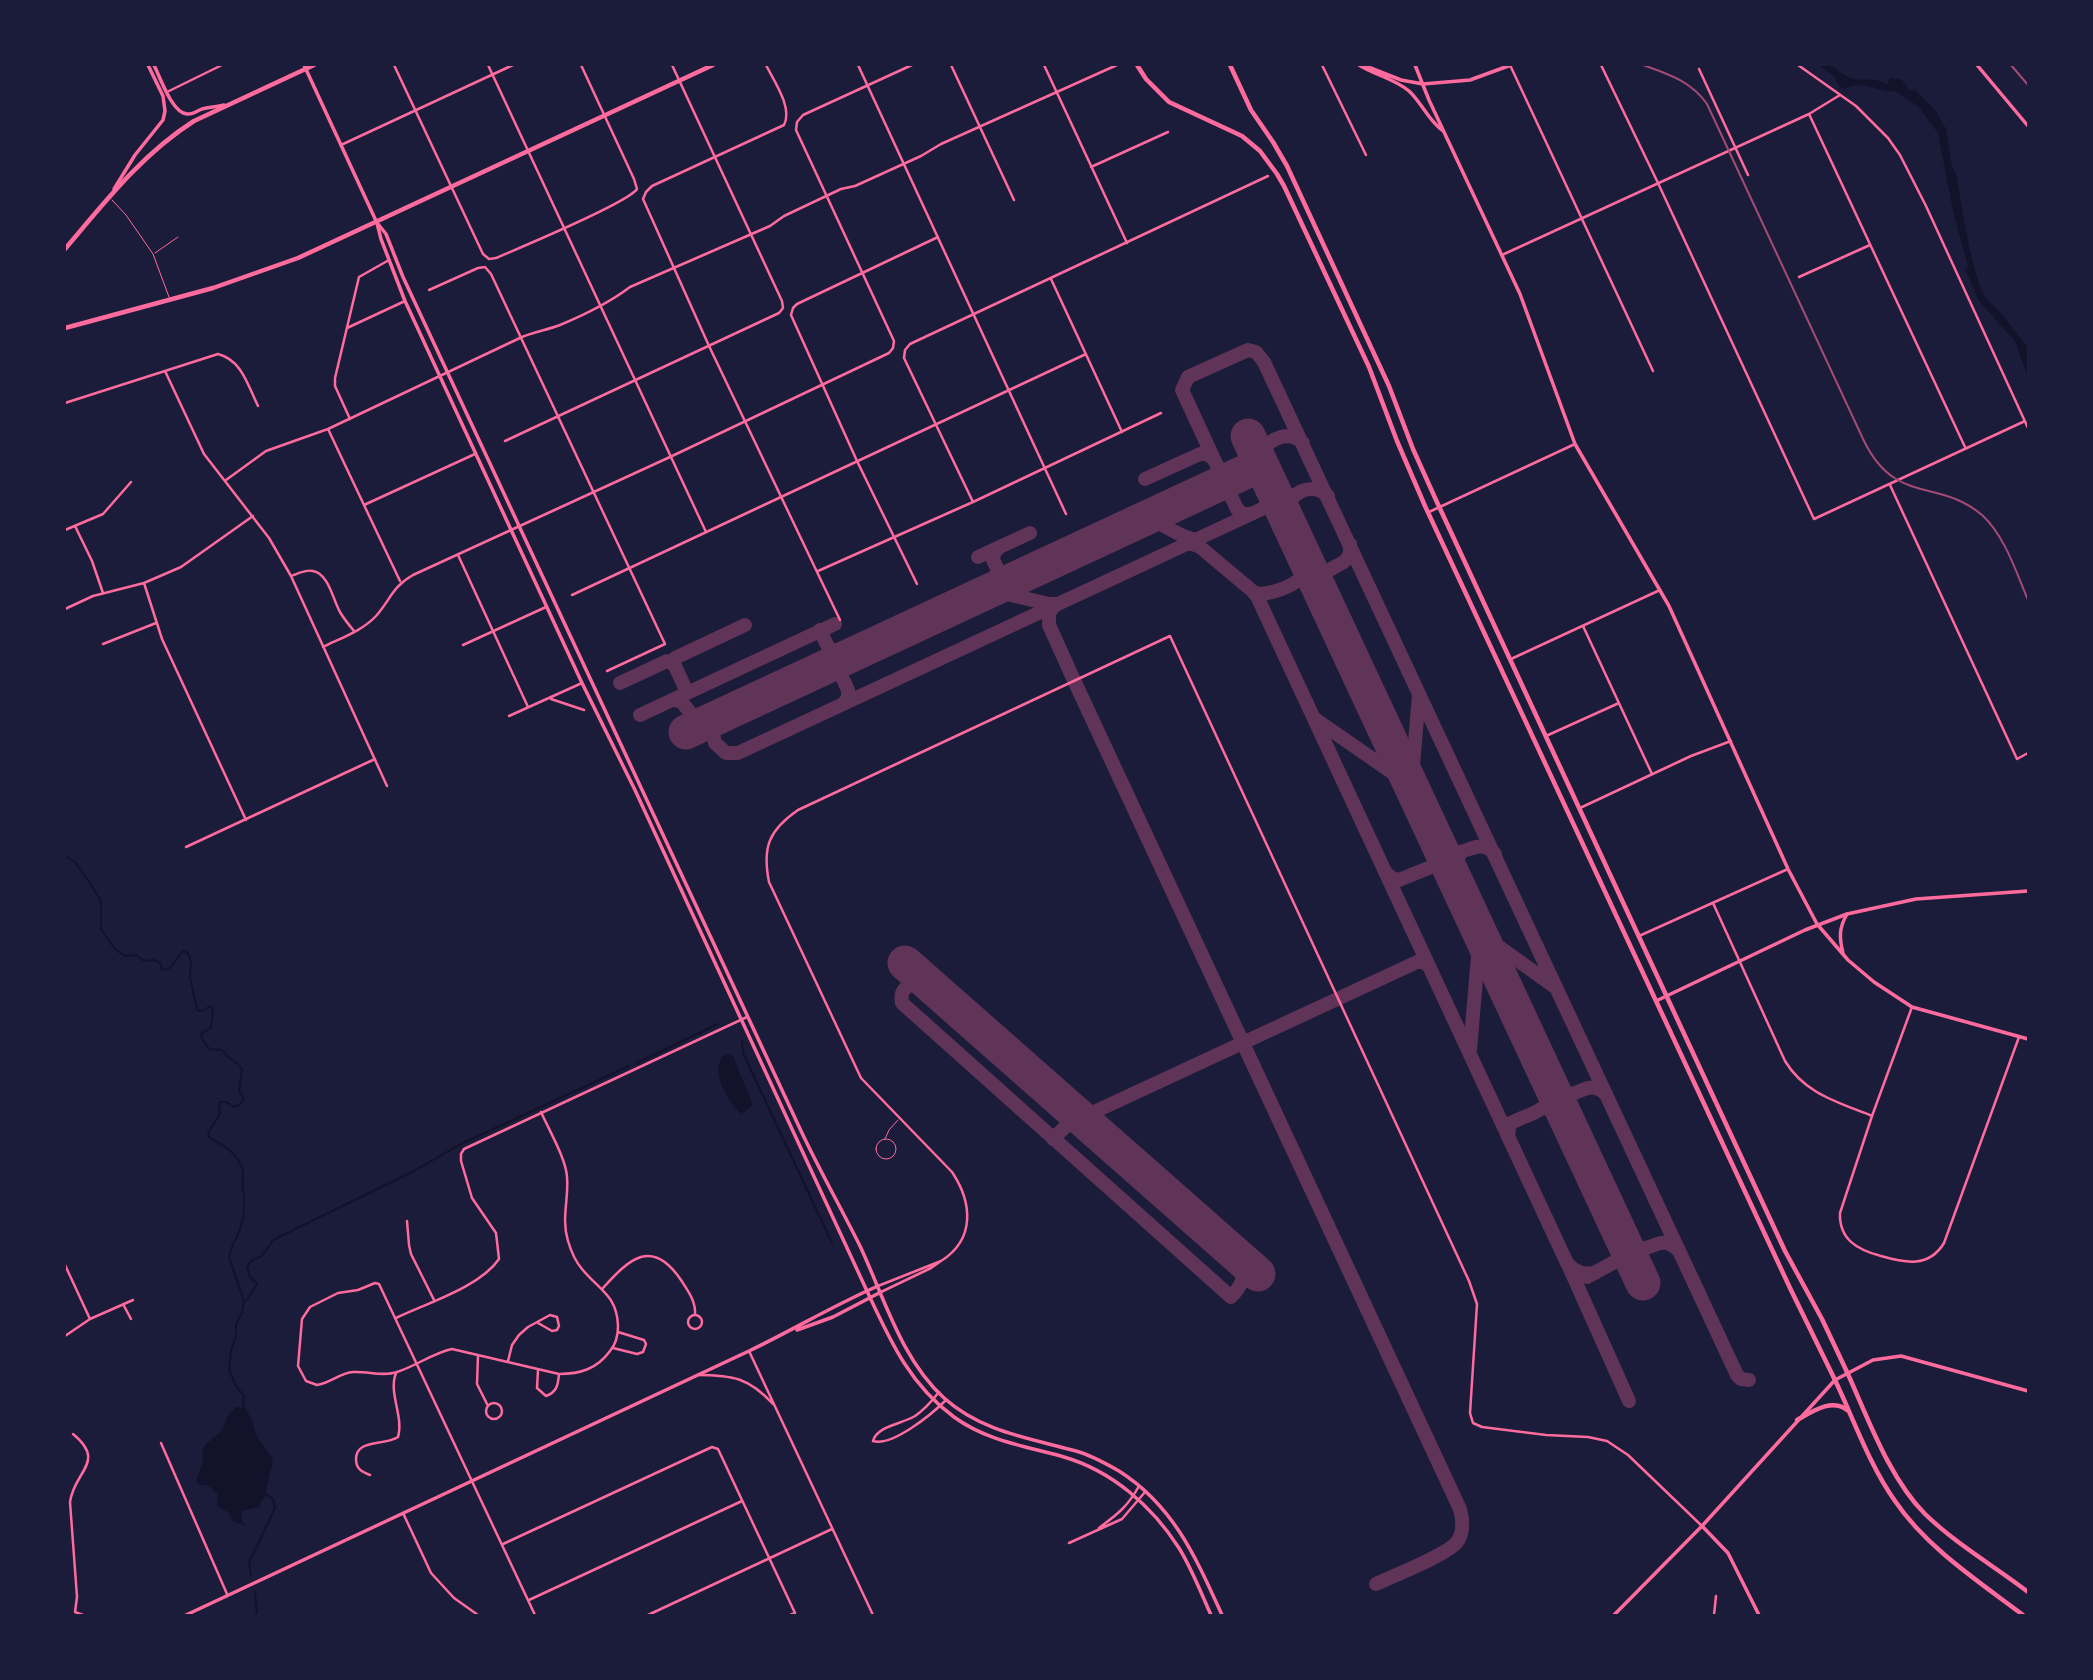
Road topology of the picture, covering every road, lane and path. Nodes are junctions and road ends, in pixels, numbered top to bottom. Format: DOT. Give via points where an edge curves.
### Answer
graph roads {
  1 [pos="148,65"];
  2 [pos="154,65"];
  3 [pos="222,65"];
  4 [pos="314,65"];
  5 [pos="394,65"];
  6 [pos="488,65"];
  7 [pos="513,65"];
  8 [pos="581,65"];
  9 [pos="672,65"];
  10 [pos="713,65"];
  11 [pos="766,65"];
  12 [pos="858,65"];
  13 [pos="912,65"];
  14 [pos="951,65"];
  15 [pos="1044,65"];
  16 [pos="1117,65"];
  17 [pos="1137,65"];
  18 [pos="1230,65"];
  19 [pos="1322,65"];
  20 [pos="1361,65"];
  21 [pos="1415,65"];
  22 [pos="1511,65"];
  23 [pos="1601,65"];
  24 [pos="1798,65"];
  25 [pos="1977,65"];
  26 [pos="305,67"];
  27 [pos="1699,69"];
  28 [pos="492,74"];
  29 [pos="680,81"];
  30 [pos="1423,84"];
  31 [pos="867,86"];
  32 [pos="1056,91"];
  33 [pos="167,93"];
  34 [pos="1840,95"];
  35 [pos="233,104"];
  36 [pos="415,110"];
  37 [pos="604,114"];
  38 [pos="1809,114"];
  39 [pos="980,126"];
  40 [pos="2028,126"];
  41 [pos="1443,131"];
  42 [pos="1168,132"];
  43 [pos="341,145"];
  44 [pos="1734,147"];
  45 [pos="527,151"];
  46 [pos="1366,155"];
  47 [pos="715,157"];
  48 [pos="904,164"];
  49 [pos="1091,167"];
  50 [pos="1748,175"];
  51 [pos="1268,176"];
  52 [pos="1658,183"];
  53 [pos="451,186"];
  54 [pos="827,196"];
  55 [pos="109,197"];
  56 [pos="1014,200"];
  57 [pos="1581,219"];
  58 [pos="377,223"];
  59 [pos="564,228"];
  60 [pos="751,235"];
  61 [pos="178,237"];
  62 [pos="938,237"];
  63 [pos="1127,243"];
  64 [pos="1870,245"];
  65 [pos="65,249"];
  66 [pos="153,254"];
  67 [pos="1502,255"];
  68 [pos="389,260"];
  69 [pos="674,267"];
  70 [pos="862,273"];
  71 [pos="1799,277"];
  72 [pos="1051,279"];
  73 [pos="429,290"];
  74 [pos="170,300"];
  75 [pos="404,301"];
  76 [pos="599,306"];
  77 [pos="974,315"];
  78 [pos="65,328"];
  79 [pos="347,328"];
  80 [pos="522,337"];
  81 [pos="709,346"];
  82 [pos="1086,354"];
  83 [pos="165,371"];
  84 [pos="1653,371"];
  85 [pos="449,373"];
  86 [pos="440,377"];
  87 [pos="634,382"];
  88 [pos="822,385"];
  89 [pos="1009,390"];
  90 [pos="65,402"];
  91 [pos="258,406"];
  92 [pos="1161,413"];
  93 [pos="559,416"];
  94 [pos="350,419"];
  95 [pos="746,421"];
  96 [pos="2025,421"];
  97 [pos="937,424"];
  98 [pos="2028,428"];
  99 [pos="328,429"];
  100 [pos="1122,432"];
  101 [pos="505,441"];
  102 [pos="1575,444"];
  103 [pos="1966,449"];
  104 [pos="475,454"];
  105 [pos="670,457"];
  106 [pos="857,461"];
  107 [pos="1045,467"];
  108 [pos="226,480"];
  109 [pos="131,482"];
  110 [pos="1890,485"];
  111 [pos="594,491"];
  112 [pos="782,496"];
  113 [pos="973,502"];
  114 [pos="364,505"];
  115 [pos="1440,507"];
  116 [pos="1428,512"];
  117 [pos="1066,514"];
  118 [pos="253,516"];
  119 [pos="75,526"];
  120 [pos="520,527"];
  121 [pos="65,530"];
  122 [pos="512,531"];
  123 [pos="706,532"];
  124 [pos="894,537"];
  125 [pos="458,555"];
  126 [pos="630,568"];
  127 [pos="817,571"];
  128 [pos="291,576"];
  129 [pos="400,582"];
  130 [pos="144,583"];
  131 [pos="917,584"];
  132 [pos="1660,590"];
  133 [pos="103,593"];
  134 [pos="572,595"];
  135 [pos="547,607"];
  136 [pos="65,609"];
  137 [pos="840,620"];
  138 [pos="156,623"];
  139 [pos="1583,626"];
  140 [pos="493,631"];
  141 [pos="354,632"];
  142 [pos="103,644"];
  143 [pos="463,645"];
  144 [pos="323,647"];
  145 [pos="1510,659"];
  146 [pos="607,671"];
  147 [pos="582,682"];
  148 [pos="549,698"];
  149 [pos="1619,702"];
  150 [pos="528,708"];
  151 [pos="584,710"];
  152 [pos="509,716"];
  153 [pos="1545,736"];
  154 [pos="1731,741"];
  155 [pos="2028,753"];
  156 [pos="375,759"];
  157 [pos="1652,774"];
  158 [pos="387,786"];
  159 [pos="1579,809"];
  160 [pos="246,820"];
  161 [pos="186,847"];
  162 [pos="1788,869"];
  163 [pos="2027,891"];
  164 [pos="1713,903"];
  165 [pos="1847,914"];
  166 [pos="1817,924"];
  167 [pos="1639,936"];
  168 [pos="1843,955"];
  169 [pos="1740,961"];
  170 [pos="1666,996"];
  171 [pos="1656,1000"];
  172 [pos="1912,1007"];
  173 [pos="745,1018"];
  174 [pos="2019,1037"];
  175 [pos="2028,1039"];
  176 [pos="541,1112"];
  177 [pos="1872,1116"];
  178 [pos="899,1118"];
  179 [pos="885,1139"];
  180 [pos="407,1221"];
  181 [pos="941,1261"];
  182 [pos="65,1265"];
  183 [pos="878,1286"];
  184 [pos="603,1288"];
  185 [pos="867,1291"];
  186 [pos="881,1292"];
  187 [pos="870,1299"];
  188 [pos="133,1300"];
  189 [pos="434,1300"];
  190 [pos="123,1304"];
  191 [pos="695,1315"];
  192 [pos="396,1318"];
  193 [pos="131,1319"];
  194 [pos="90,1320"];
  195 [pos="538,1323"];
  196 [pos="791,1331"];
  197 [pos="618,1332"];
  198 [pos="65,1336"];
  199 [pos="613,1348"];
  200 [pos="750,1351"];
  201 [pos="478,1355"];
  202 [pos="508,1361"];
  203 [pos="417,1363"];
  204 [pos="538,1370"];
  205 [pos="1847,1372"];
  206 [pos="396,1373"];
  207 [pos="559,1374"];
  208 [pos="698,1375"];
  209 [pos="1835,1380"];
  210 [pos="2028,1391"];
  211 [pos="939,1392"];
  212 [pos="933,1399"];
  213 [pos="946,1400"];
  214 [pos="940,1405"];
  215 [pos="488,1406"];
  216 [pos="775,1406"];
  217 [pos="1851,1415"];
  218 [pos="1797,1420"];
  219 [pos="73,1434"];
  220 [pos="161,1443"];
  221 [pos="370,1475"];
  222 [pos="472,1481"];
  223 [pos="1139,1486"];
  224 [pos="1146,1491"];
  225 [pos="1134,1496"];
  226 [pos="742,1501"];
  227 [pos="1139,1501"];
  228 [pos="403,1513"];
  229 [pos="65,1522"];
  230 [pos="71,1522"];
  231 [pos="1702,1526"];
  232 [pos="832,1529"];
  233 [pos="1096,1530"];
  234 [pos="1069,1543"];
  235 [pos="502,1545"];
  236 [pos="769,1558"];
  237 [pos="2028,1592"];
  238 [pos="228,1596"];
  239 [pos="1716,1596"];
  240 [pos="528,1601"];
  241 [pos="74,1614"];
  242 [pos="83,1615"];
  243 [pos="186,1615"];
  244 [pos="478,1615"];
  245 [pos="535,1615"];
  246 [pos="648,1615"];
  247 [pos="790,1615"];
  248 [pos="873,1615"];
  249 [pos="1211,1615"];
  250 [pos="1222,1615"];
  251 [pos="1614,1615"];
  252 [pos="1714,1615"];
  253 [pos="1759,1615"];
  254 [pos="2023,1615"];
  1 -- 55 [label="main road" via="163,96 163,121"];
  2 -- 33 [label="main road"];
  3 -- 33 [label="street"];
  4 -- 26 [label="highway"];
  5 -- 36 [label="street"];
  6 -- 28 [label="street"];
  7 -- 28 [label="street"];
  8 -- 37 [label="street"];
  9 -- 29 [label="street"];
  10 -- 29 [label="highway"];
  11 -- 47 [label="street" via="787,120"];
  12 -- 31 [label="street"];
  13 -- 31 [label="street"];
  14 -- 39 [label="street"];
  15 -- 32 [label="street"];
  16 -- 32 [label="street"];
  17 -- 116 [label="highway" via="1169,102 1242,136 1260,151 1284,186 1371,371"];
  18 -- 115 [label="highway" via="1251,110 1287,166"];
  19 -- 46 [label="street"];
  20 -- 30 [label="main road"];
  20 -- 41 [label="main road" via="1407,89"];
  21 -- 30 [label="main road"];
  22 -- 30 [label="main road" via="1470,80"];
  22 -- 57 [label="street"];
  23 -- 52 [label="street"];
  24 -- 34 [label="street"];
  25 -- 40 [label="main road"];
  26 -- 35 [label="highway"];
  26 -- 43 [label="main road"];
  27 -- 44 [label="street"];
  28 -- 36 [label="street"];
  28 -- 45 [label="street"];
  29 -- 37 [label="highway"];
  29 -- 47 [label="street"];
  30 -- 41 [label="main road"];
  31 -- 48 [label="street"];
  31 -- 54 [label="street" via="797,122 796,130"];
  32 -- 39 [label="street"];
  32 -- 49 [label="street"];
  33 -- 35 [label="main road" via="174,107 186,114"];
  34 -- 38 [label="street"];
  34 -- 96 [label="street" via="1888,138 1909,170"];
  35 -- 55 [label="highway" via="178,131"];
  36 -- 43 [label="street"];
  36 -- 53 [label="street"];
  37 -- 45 [label="highway"];
  37 -- 59 [label="street" via="636,189"];
  38 -- 44 [label="street"];
  38 -- 64 [label="street"];
  39 -- 48 [label="street"];
  39 -- 56 [label="street"];
  41 -- 67 [label="main road"];
  42 -- 49 [label="street"];
  43 -- 58 [label="main road"];
  44 -- 50 [label="street"];
  44 -- 52 [label="street"];
  45 -- 53 [label="highway"];
  45 -- 59 [label="street"];
  47 -- 60 [label="street"];
  47 -- 69 [label="street" via="644,194"];
  48 -- 54 [label="street"];
  48 -- 62 [label="street"];
  49 -- 63 [label="street"];
  51 -- 63 [label="street"];
  52 -- 57 [label="street"];
  52 -- 110 [label="street" via="1814,519"];
  53 -- 58 [label="highway"];
  53 -- 59 [label="street" via="489,259"];
  54 -- 60 [label="street"];
  54 -- 70 [label="street"];
  55 -- 65 [label="highway"];
  55 -- 66 [label="lane"];
  57 -- 67 [label="street"];
  57 -- 84 [label="street"];
  58 -- 68 [label="main road"];
  58 -- 74 [label="highway" via="273,268"];
  58 -- 85 [label="main road"];
  59 -- 76 [label="street"];
  60 -- 69 [label="street"];
  60 -- 81 [label="street" via="783,308"];
  61 -- 66 [label="lane"];
  62 -- 70 [label="street"];
  62 -- 77 [label="street"];
  63 -- 72 [label="street"];
  64 -- 71 [label="street"];
  64 -- 103 [label="street"];
  66 -- 74 [label="lane"];
  67 -- 102 [label="main road" via="1531,319"];
  68 -- 75 [label="main road"];
  68 -- 79 [label="street" via="359,277"];
  69 -- 76 [label="street"];
  69 -- 81 [label="street"];
  70 -- 88 [label="street" via="797,304 792,311 792,321"];
  70 -- 88 [label="street" via="894,341 893,348"];
  72 -- 77 [label="street"];
  72 -- 82 [label="street"];
  73 -- 80 [label="street" via="485,267"];
  74 -- 78 [label="highway"];
  75 -- 79 [label="street"];
  75 -- 86 [label="main road"];
  76 -- 80 [label="street"];
  76 -- 87 [label="street"];
  77 -- 89 [label="street"];
  77 -- 97 [label="street" via="905,350"];
  79 -- 94 [label="street" via="335,386"];
  80 -- 85 [label="street"];
  80 -- 93 [label="street"];
  81 -- 87 [label="street"];
  81 -- 95 [label="street"];
  82 -- 89 [label="street"];
  82 -- 100 [label="street"];
  83 -- 90 [label="street"];
  83 -- 91 [label="street" via="218,354 228,357 238,365"];
  83 -- 108 [label="street" via="204,454"];
  85 -- 86 [label="street"];
  85 -- 120 [label="main road"];
  86 -- 94 [label="street"];
  86 -- 104 [label="main road"];
  87 -- 93 [label="street"];
  87 -- 105 [label="street"];
  88 -- 95 [label="street"];
  88 -- 106 [label="street"];
  89 -- 97 [label="street"];
  89 -- 107 [label="street"];
  92 -- 100 [label="street"];
  93 -- 101 [label="street"];
  93 -- 111 [label="street"];
  94 -- 99 [label="street"];
  95 -- 105 [label="street"];
  95 -- 112 [label="street"];
  96 -- 98 [label="street"];
  96 -- 103 [label="street"];
  97 -- 106 [label="street"];
  97 -- 113 [label="street"];
  99 -- 108 [label="street" via="266,451"];
  99 -- 114 [label="street"];
  100 -- 107 [label="street"];
  102 -- 115 [label="street"];
  102 -- 132 [label="main road"];
  103 -- 110 [label="street"];
  104 -- 114 [label="street"];
  104 -- 122 [label="main road"];
  105 -- 111 [label="street"];
  105 -- 123 [label="street"];
  106 -- 112 [label="street"];
  106 -- 124 [label="street"];
  107 -- 113 [label="street"];
  107 -- 117 [label="street"];
  108 -- 118 [label="street"];
  109 -- 119 [label="street" via="103,514"];
  110 -- 155 [label="street" via="2017,759"];
  111 -- 120 [label="street"];
  111 -- 126 [label="street"];
  112 -- 123 [label="street"];
  112 -- 127 [label="street"];
  113 -- 124 [label="street"];
  114 -- 129 [label="street"];
  115 -- 116 [label="street"];
  115 -- 145 [label="highway"];
  116 -- 171 [label="highway"];
  118 -- 128 [label="street"];
  118 -- 130 [label="street" via="181,567"];
  119 -- 121 [label="street"];
  119 -- 133 [label="street"];
  120 -- 122 [label="street"];
  120 -- 173 [label="main road"];
  122 -- 125 [label="street"];
  122 -- 135 [label="main road"];
  123 -- 126 [label="street"];
  124 -- 127 [label="street"];
  124 -- 131 [label="street"];
  125 -- 129 [label="street"];
  125 -- 140 [label="street"];
  126 -- 134 [label="street"];
  126 -- 146 [label="street" via="665,644"];
  127 -- 137 [label="street"];
  128 -- 141 [label="street" via="308,570 321,575"];
  128 -- 144 [label="street"];
  129 -- 141 [label="street" via="376,616"];
  130 -- 133 [label="street"];
  130 -- 138 [label="street"];
  132 -- 139 [label="street"];
  132 -- 154 [label="main road"];
  133 -- 136 [label="street"];
  135 -- 140 [label="street"];
  135 -- 147 [label="main road"];
  138 -- 142 [label="street"];
  138 -- 160 [label="street"];
  139 -- 145 [label="street"];
  139 -- 149 [label="street"];
  140 -- 143 [label="street"];
  140 -- 150 [label="street"];
  141 -- 144 [label="street"];
  144 -- 156 [label="street"];
  145 -- 153 [label="highway"];
  147 -- 148 [label="street"];
  147 -- 173 [label="main road"];
  148 -- 150 [label="street"];
  148 -- 151 [label="street"];
  149 -- 153 [label="street"];
  149 -- 157 [label="street"];
  150 -- 152 [label="street"];
  153 -- 159 [label="highway"];
  154 -- 157 [label="street"];
  154 -- 162 [label="main road"];
  156 -- 158 [label="street"];
  156 -- 160 [label="street"];
  157 -- 159 [label="street"];
  159 -- 167 [label="highway"];
  160 -- 161 [label="street"];
  162 -- 164 [label="street"];
  162 -- 166 [label="main road"];
  163 -- 165 [label="main road" via="1916,899"];
  164 -- 167 [label="street"];
  164 -- 169 [label="street"];
  165 -- 166 [label="main road"];
  165 -- 168 [label="main road" via="1839,936"];
  166 -- 168 [label="main road"];
  166 -- 169 [label="main road"];
  167 -- 170 [label="highway"];
  168 -- 172 [label="main road"];
  169 -- 170 [label="main road"];
  169 -- 177 [label="street" via="1794,1075 1821,1094"];
  170 -- 171 [label="main road"];
  170 -- 205 [label="highway"];
  171 -- 209 [label="highway"];
  172 -- 174 [label="main road"];
  172 -- 177 [label="street"];
  173 -- 176 [label="street"];
  173 -- 183 [label="main road"];
  173 -- 185 [label="main road"];
  174 -- 175 [label="main road"];
  174 -- 177 [label="street" via="1941,1249 1926,1260 1909,1264 1862,1251 1843,1232 1840,1213"];
  176 -- 184 [label="street" via="567,1175 564,1221 568,1242 580,1267"];
  176 -- 189 [label="street" via="461,1154 472,1198 496,1233 499,1259 491,1270"];
  178 -- 179 [label="lane"];
  178 -- 181 [label="street" via="952,1172 966,1199 965,1228 950,1255"];
  178 -- 231 [label="street" via="861,1078 772,888 765,861 772,834 798,810 1170,636 1469,1281 1477,1304 1473,1423 1607,1441 1628,1455"];
  179 -- 179 [label="lane" via="878,1142 876,1150 879,1157 887,1159 896,1149"];
  180 -- 189 [label="street" via="411,1254"];
  181 -- 183 [label="street"];
  181 -- 186 [label="street"];
  182 -- 194 [label="street"];
  183 -- 185 [label="main road"];
  183 -- 186 [label="main road"];
  184 -- 191 [label="street" via="629,1261 660,1258 690,1293"];
  184 -- 197 [label="street" via="615,1308"];
  185 -- 187 [label="main road"];
  185 -- 196 [label="main road"];
  186 -- 187 [label="main road"];
  186 -- 211 [label="main road" via="912,1359"];
  187 -- 196 [label="main road"];
  187 -- 212 [label="main road" via="902,1363"];
  188 -- 190 [label="street"];
  189 -- 192 [label="street"];
  190 -- 193 [label="street"];
  190 -- 194 [label="street"];
  191 -- 191 [label="street" via="688,1321 695,1330 702,1322"];
  192 -- 203 [label="street"];
  192 -- 206 [label="street" via="379,1284 338,1293 310,1307 302,1319 298,1366 306,1381 317,1385 347,1373"];
  194 -- 198 [label="street"];
  195 -- 195 [label="street" via="554,1315 559,1325 552,1331"];
  195 -- 202 [label="street" via="512,1345"];
  196 -- 200 [label="main road"];
  197 -- 199 [label="street"];
  197 -- 199 [label="street" via="644,1340 645,1349 637,1354"];
  199 -- 207 [label="street" via="589,1369"];
  200 -- 208 [label="main road"];
  200 -- 216 [label="street"];
  201 -- 202 [label="street"];
  201 -- 203 [label="street" via="453,1349"];
  201 -- 215 [label="street" via="477,1384"];
  202 -- 204 [label="street"];
  203 -- 206 [label="street"];
  203 -- 222 [label="street"];
  204 -- 207 [label="street"];
  204 -- 207 [label="street" via="537,1388 546,1396 558,1385"];
  205 -- 209 [label="main road"];
  205 -- 210 [label="main road" via="1873,1360 1901,1356"];
  205 -- 237 [label="highway" via="1906,1492 1947,1533"];
  206 -- 221 [label="street" via="400,1432 388,1443 360,1448 355,1463"];
  208 -- 216 [label="street" via="744,1380"];
  208 -- 222 [label="main road"];
  209 -- 217 [label="highway"];
  209 -- 218 [label="main road"];
  211 -- 212 [label="street"];
  211 -- 213 [label="main road"];
  212 -- 214 [label="main road"];
  212 -- 214 [label="street" via="915,1416 879,1432 873,1441 881,1443 909,1428"];
  213 -- 214 [label="street"];
  213 -- 223 [label="main road" via="990,1427 1085,1454"];
  214 -- 225 [label="main road" via="960,1421 1003,1442 1081,1463"];
  215 -- 215 [label="street" via="488,1417 500,1417 499,1405"];
  216 -- 232 [label="street"];
  217 -- 218 [label="highway" via="1841,1406 1829,1405"];
  217 -- 254 [label="highway" via="1882,1480 1913,1525"];
  218 -- 231 [label="main road"];
  219 -- 230 [label="street" via="89,1459 71,1491"];
  220 -- 238 [label="street"];
  222 -- 228 [label="main road"];
  222 -- 235 [label="street"];
  223 -- 224 [label="main road"];
  223 -- 225 [label="street"];
  224 -- 227 [label="street"];
  224 -- 250 [label="main road" via="1167,1512 1189,1546"];
  225 -- 227 [label="main road"];
  225 -- 233 [label="street"];
  226 -- 235 [label="street" via="719,1449 712,1447"];
  226 -- 236 [label="street"];
  226 -- 240 [label="street"];
  227 -- 233 [label="street" via="1122,1519"];
  227 -- 249 [label="main road" via="1178,1547"];
  228 -- 238 [label="main road"];
  228 -- 244 [label="street" via="431,1573"];
  229 -- 230 [label="street"];
  230 -- 241 [label="street" via="77,1597"];
  231 -- 251 [label="main road"];
  231 -- 253 [label="main road" via="1728,1553"];
  232 -- 236 [label="street"];
  232 -- 248 [label="street"];
  233 -- 234 [label="street"];
  235 -- 240 [label="street"];
  236 -- 246 [label="street"];
  236 -- 247 [label="street" via="795,1613"];
  238 -- 243 [label="main road"];
  239 -- 252 [label="street"];
  240 -- 245 [label="street"];
  241 -- 242 [label="street"];
}
